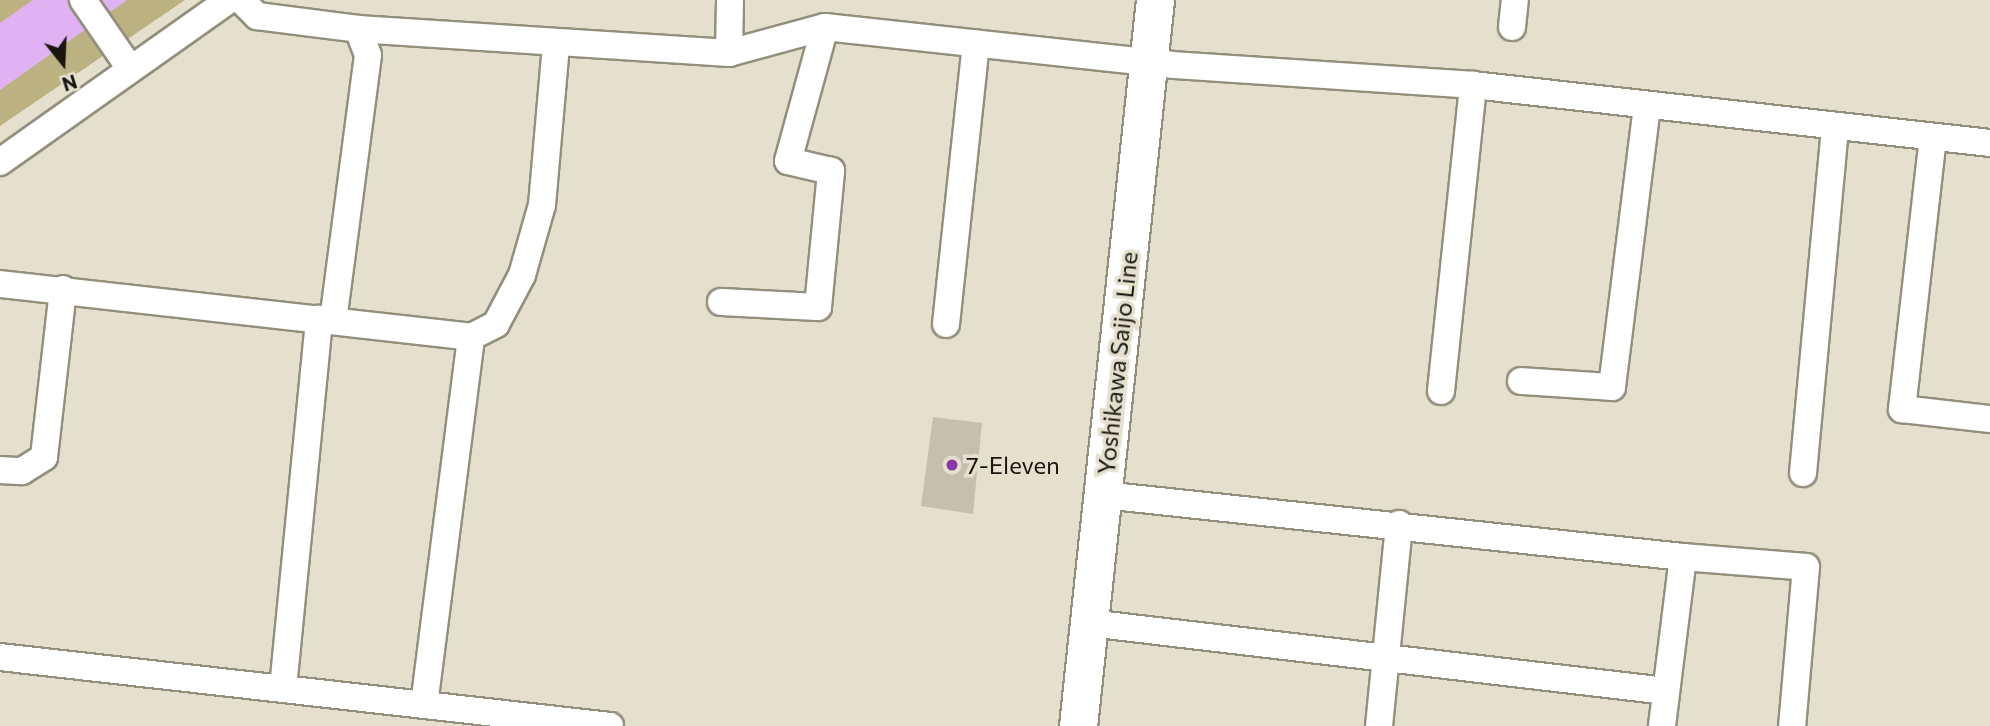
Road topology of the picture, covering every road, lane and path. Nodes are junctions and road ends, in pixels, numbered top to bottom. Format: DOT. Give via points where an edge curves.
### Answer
graph roads {
  1 [pos="83,0"];
  2 [pos="229,0"];
  3 [pos="241,0"];
  4 [pos="730,0"];
  5 [pos="1155,0"];
  6 [pos="1515,0"];
  7 [pos="825,27"];
  8 [pos="1512,27"];
  9 [pos="358,29"];
  10 [pos="556,44"];
  11 [pos="975,44"];
  12 [pos="729,53"];
  13 [pos="125,61"];
  14 [pos="1150,61"];
  15 [pos="1473,85"];
  16 [pos="1647,105"];
  17 [pos="1835,126"];
  18 [pos="1933,136"];
  19 [pos="1990,143"];
  20 [pos="0,162"];
  21 [pos="0,284"];
  22 [pos="63,289"];
  23 [pos="721,302"];
  24 [pos="326,320"];
  25 [pos="946,324"];
  26 [pos="471,337"];
  27 [pos="1521,381"];
  28 [pos="1441,391"];
  29 [pos="1990,419"];
  30 [pos="0,470"];
  31 [pos="1803,473"];
  32 [pos="1103,495"];
  33 [pos="1399,524"];
  34 [pos="1683,557"];
  35 [pos="1089,623"];
  36 [pos="0,657"];
  37 [pos="1386,661"];
  38 [pos="283,688"];
  39 [pos="1666,691"];
  40 [pos="424,705"];
  41 [pos="610,726"];
  42 [pos="1078,726"];
  43 [pos="1379,726"];
  44 [pos="1662,726"];
  45 [pos="1792,726"];
  1 -- 13 [label="street"];
  2 -- 13 [label="street"];
  3 -- 9 [label="street" via="257,16"];
  4 -- 12 [label="street"];
  5 -- 14 [label="main road, Yoshikawa Saijo Line"];
  6 -- 8 [label="street"];
  7 -- 11 [label="street"];
  7 -- 12 [label="street"];
  7 -- 23 [label="street" via="788,161 831,171 818,307"];
  9 -- 10 [label="street"];
  9 -- 24 [label="street" via="368,55"];
  10 -- 12 [label="street"];
  10 -- 26 [label="street" via="542,205 522,275 496,324"];
  11 -- 14 [label="street"];
  11 -- 25 [label="street"];
  13 -- 20 [label="street"];
  14 -- 15 [label="street"];
  14 -- 32 [label="main road, Yoshikawa Saijo Line"];
  15 -- 16 [label="street"];
  15 -- 28 [label="street"];
  16 -- 17 [label="street"];
  16 -- 27 [label="street" via="1612,387"];
  17 -- 18 [label="street"];
  17 -- 31 [label="street"];
  18 -- 19 [label="street"];
  18 -- 29 [label="street" via="1902,409"];
  21 -- 22 [label="street"];
  22 -- 24 [label="street"];
  22 -- 30 [label="street" via="44,457 22,471"];
  24 -- 26 [label="street"];
  24 -- 38 [label="street"];
  26 -- 40 [label="street"];
  32 -- 33 [label="street"];
  32 -- 35 [label="main road, Yoshikawa Saijo Line"];
  33 -- 34 [label="street"];
  33 -- 37 [label="street"];
  34 -- 39 [label="street"];
  34 -- 45 [label="street" via="1806,567"];
  35 -- 37 [label="street"];
  35 -- 42 [label="main road, Yoshikawa Saijo Line"];
  36 -- 38 [label="street"];
  37 -- 39 [label="street"];
  37 -- 43 [label="street"];
  38 -- 40 [label="street"];
  39 -- 44 [label="street"];
  40 -- 41 [label="street"];
}
